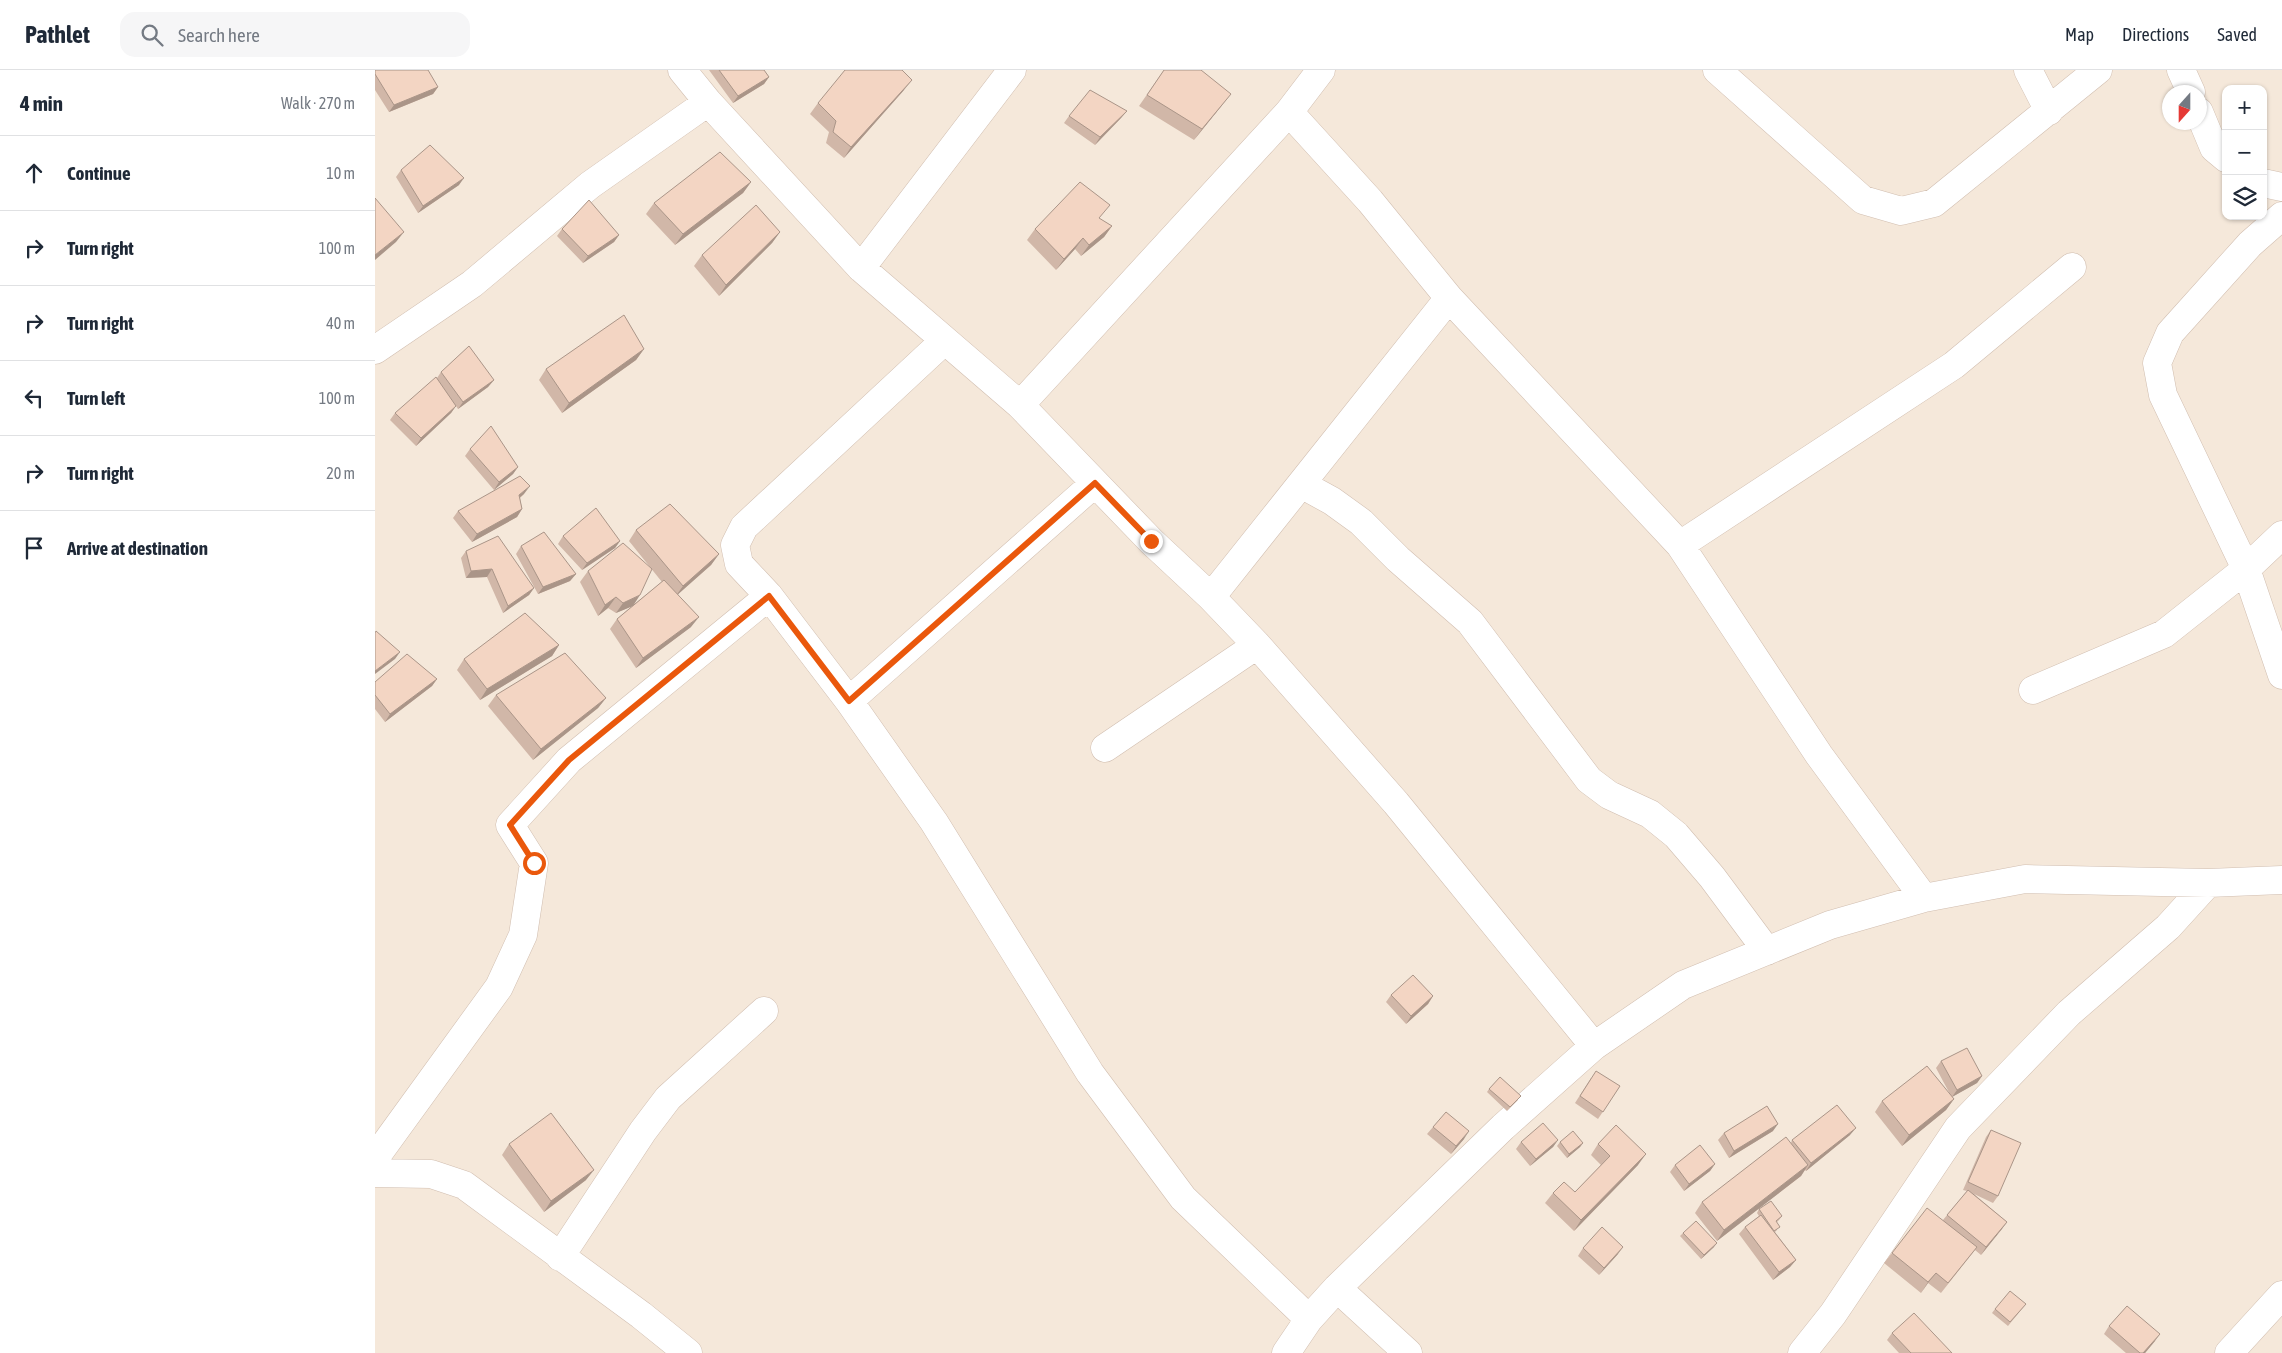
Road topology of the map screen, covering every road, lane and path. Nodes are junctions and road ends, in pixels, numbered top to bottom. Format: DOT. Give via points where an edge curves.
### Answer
graph roads {
  1 [pos="682,70"];
  2 [pos="1013,70"];
  3 [pos="1321,70"];
  4 [pos="1717,70"];
  5 [pos="2028,70"];
  6 [pos="2098,70"];
  7 [pos="2181,70"];
  8 [pos="2188,85"];
  9 [pos="708,102"];
  10 [pos="2049,111"];
  11 [pos="1289,112"];
  12 [pos="2207,130"];
  13 [pos="2222,154"];
  14 [pos="2267,184"];
  15 [pos="2282,187"];
  16 [pos="2282,216"];
  17 [pos="2072,267"];
  18 [pos="861,268"];
  19 [pos="1449,298"];
  20 [pos="944,341"];
  21 [pos="375,350"];
  22 [pos="1020,405"];
  23 [pos="1095,483"];
  24 [pos="1301,484"];
  25 [pos="2282,535"];
  26 [pos="1680,545"];
  27 [pos="2246,569"];
  28 [pos="769,596"];
  29 [pos="1211,597"];
  30 [pos="1257,645"];
  31 [pos="2282,675"];
  32 [pos="2033,690"];
  33 [pos="849,701"];
  34 [pos="1105,748"];
  35 [pos="2282,880"];
  36 [pos="2208,883"];
  37 [pos="1924,898"];
  38 [pos="1767,951"];
  39 [pos="764,1011"];
  40 [pos="1594,1046"];
  41 [pos="375,1158"];
  42 [pos="375,1173"];
  43 [pos="560,1258"];
  44 [pos="1337,1288"];
  45 [pos="2282,1295"];
  46 [pos="1309,1319"];
  47 [pos="688,1353"];
  48 [pos="1286,1353"];
  49 [pos="1408,1353"];
  50 [pos="1802,1353"];
  51 [pos="2229,1353"];
  1 -- 9 [label="street"];
  2 -- 18 [label="street"];
  3 -- 11 [label="street"];
  4 -- 10 [label="street" via="1863,200 1901,211 1934,203"];
  5 -- 10 [label="street"];
  6 -- 10 [label="street"];
  7 -- 8 [label="street"];
  9 -- 18 [label="street"];
  9 -- 21 [label="street" via="590,185 472,284"];
  11 -- 19 [label="street" via="1370,201"];
  11 -- 22 [label="street"];
  12 -- 13 [label="street" via="2215,148"];
  14 -- 15 [label="street"];
  16 -- 27 [label="street" via="2250,244 2170,333 2157,364 2163,395"];
  17 -- 26 [label="street" via="1954,364"];
  18 -- 20 [label="street"];
  19 -- 24 [label="street"];
  19 -- 26 [label="street"];
  20 -- 22 [label="street"];
  20 -- 28 [label="street" via="745,527 735,544 739,564"];
  22 -- 23 [label="street"];
  23 -- 29 [label="street"];
  23 -- 33 [label="street"];
  24 -- 29 [label="street"];
  24 -- 38 [label="street" via="1361,522 1470,622 1589,780 1609,795 1650,814 1676,836 1712,877"];
  25 -- 27 [label="street"];
  26 -- 37 [label="street" via="1819,755"];
  27 -- 31 [label="street"];
  27 -- 32 [label="street" via="2164,634"];
  28 -- 33 [label="street"];
  28 -- 41 [label="street" via="569,760 510,825 534,863 523,935 499,987"];
  29 -- 30 [label="street"];
  30 -- 34 [label="street"];
  30 -- 40 [label="street" via="1396,803"];
  33 -- 46 [label="street" via="934,822 1090,1073 1165,1175 1183,1198"];
  35 -- 36 [label="street"];
  36 -- 37 [label="street" via="2025,879"];
  36 -- 50 [label="street" via="2168,926 2069,1013 1959,1128 1833,1314"];
  37 -- 38 [label="street" via="1830,926"];
  38 -- 40 [label="street" via="1683,985"];
  39 -- 43 [label="street" via="668,1098"];
  40 -- 44 [label="street" via="1503,1127"];
  42 -- 43 [label="street" via="431,1174 464,1185"];
  43 -- 47 [label="street" via="641,1315"];
  44 -- 46 [label="street"];
  44 -- 49 [label="street"];
  45 -- 51 [label="street"];
  46 -- 48 [label="street"];
}
